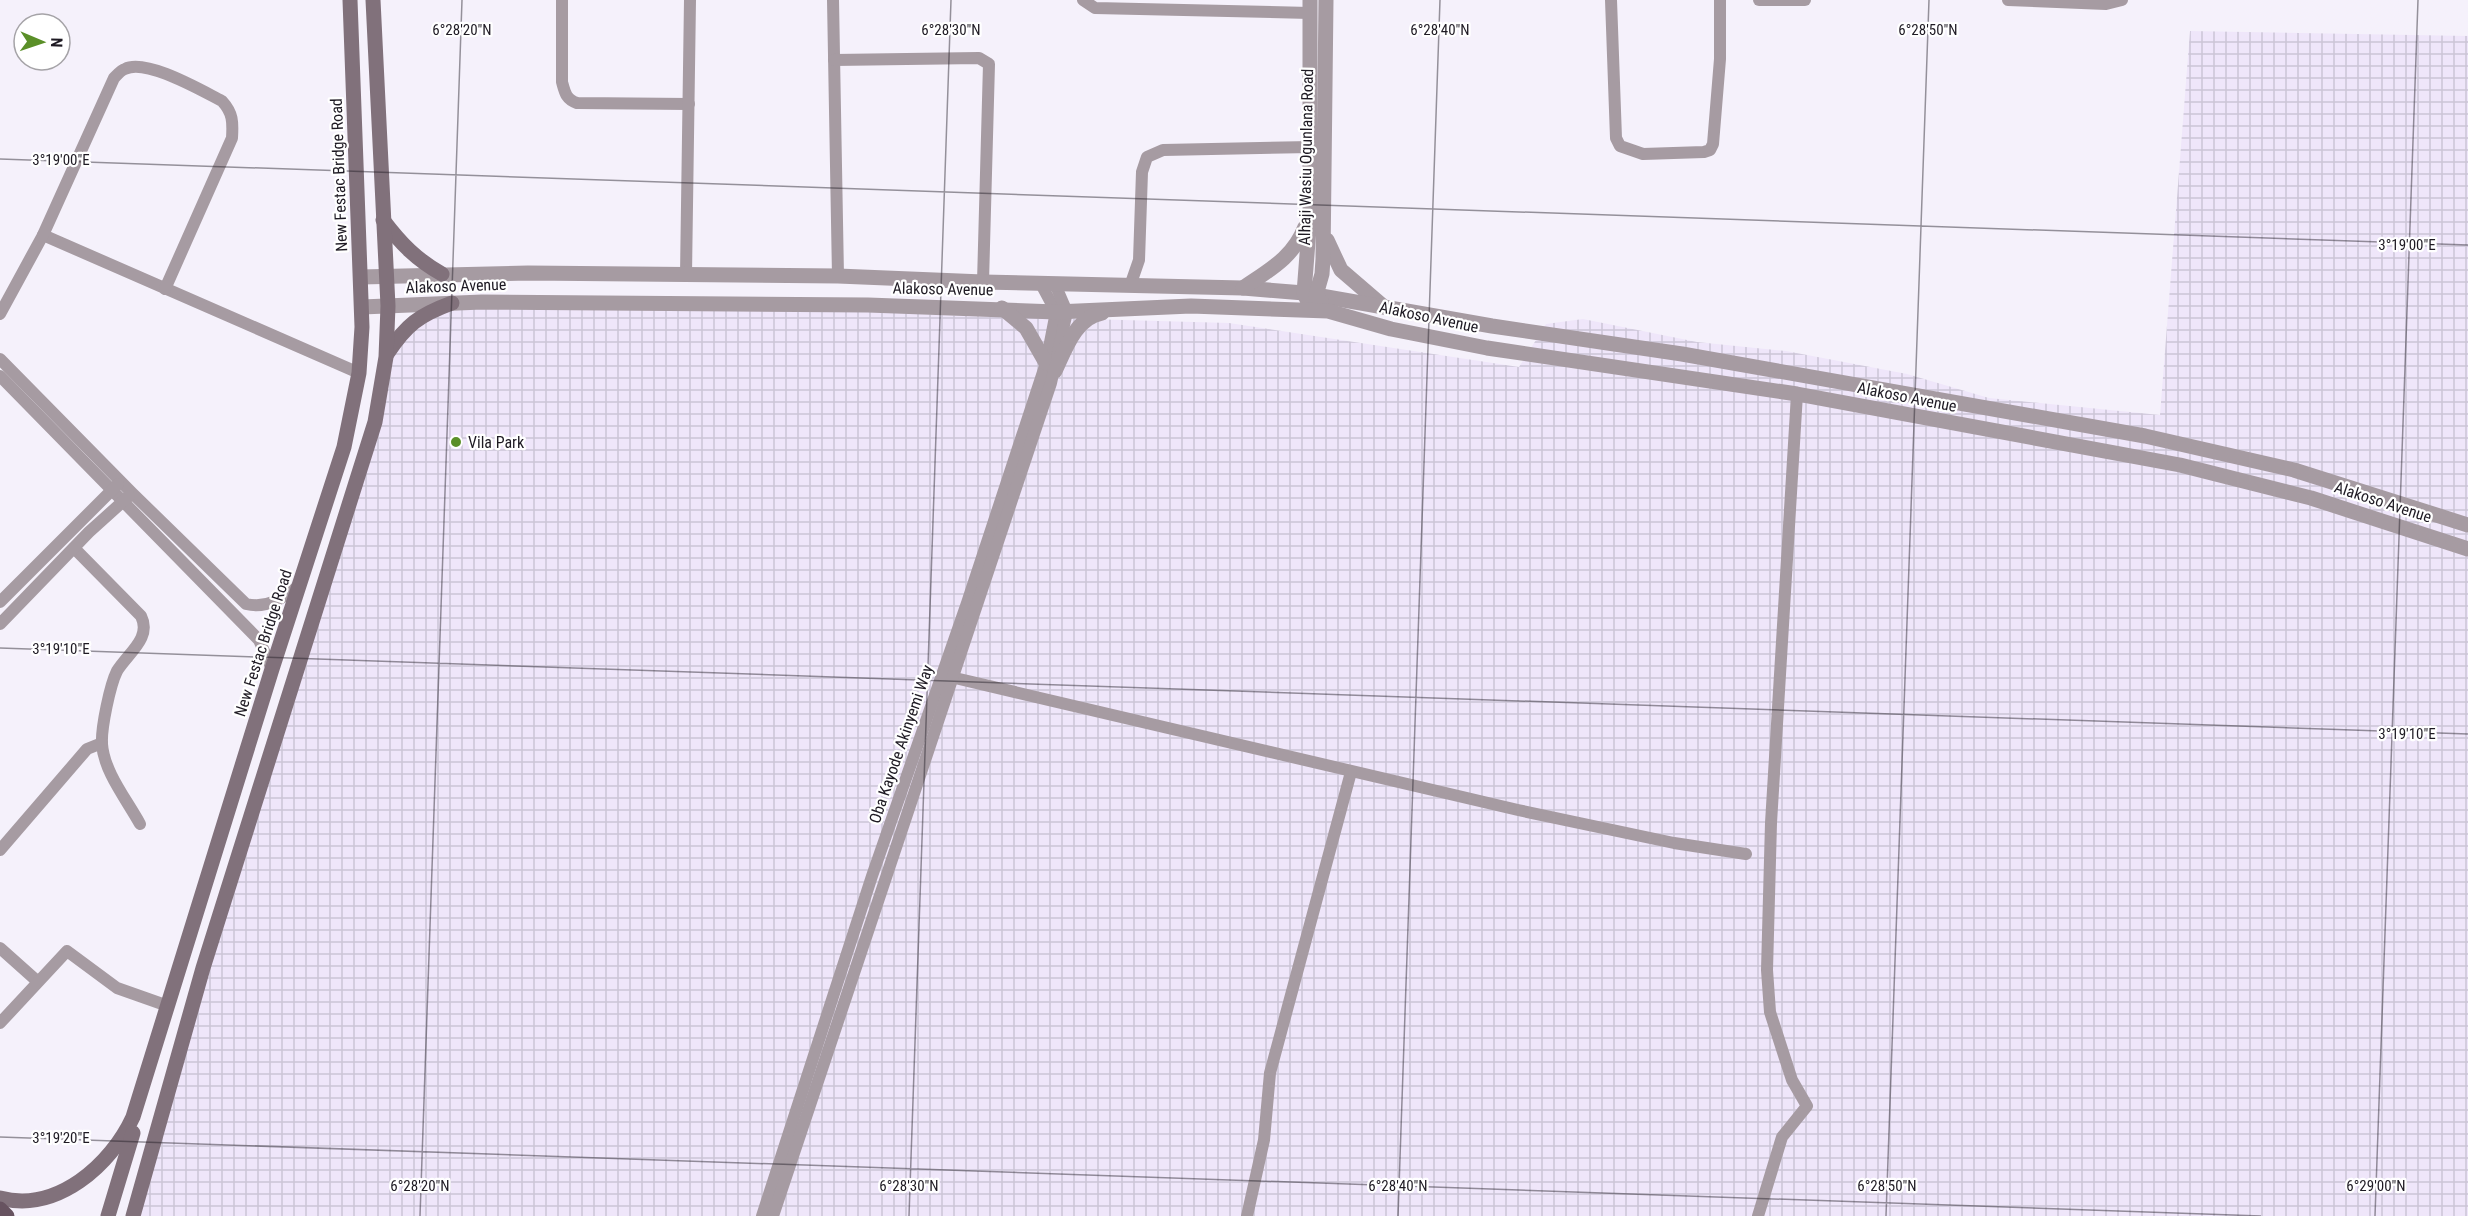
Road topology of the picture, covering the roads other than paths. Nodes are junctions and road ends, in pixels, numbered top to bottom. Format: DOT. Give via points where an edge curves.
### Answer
graph roads {
  1 [pos="350,0"];
  2 [pos="373,0"];
  3 [pos="562,0"];
  4 [pos="690,0"];
  5 [pos="833,0"];
  6 [pos="1083,0"];
  7 [pos="1326,0"];
  8 [pos="1611,0"];
  9 [pos="1720,0"];
  10 [pos="1759,0"];
  11 [pos="1805,0"];
  12 [pos="2008,0"];
  13 [pos="2122,0"];
  14 [pos="2069,1"];
  15 [pos="1310,6"];
  16 [pos="834,60"];
  17 [pos="689,104"];
  18 [pos="1311,147"];
  19 [pos="1310,216"];
  20 [pos="383,219"];
  21 [pos="1323,224"];
  22 [pos="43,235"];
  23 [pos="442,274"];
  24 [pos="686,275"];
  25 [pos="387,276"];
  26 [pos="838,276"];
  27 [pos="361,277"];
  28 [pos="983,282"];
  29 [pos="1048,284"];
  30 [pos="1130,286"];
  31 [pos="1243,288"];
  32 [pos="165,289"];
  33 [pos="1310,294"];
  34 [pos="452,303"];
  35 [pos="388,306"];
  36 [pos="362,307"];
  37 [pos="1384,307"];
  38 [pos="1002,308"];
  39 [pos="1137,308"];
  40 [pos="1320,311"];
  41 [pos="1062,312"];
  42 [pos="0,314"];
  43 [pos="386,357"];
  44 [pos="0,359"];
  45 [pos="1050,367"];
  46 [pos="359,373"];
  47 [pos="0,376"];
  48 [pos="1797,394"];
  49 [pos="117,485"];
  50 [pos="128,497"];
  51 [pos="2444,518"];
  52 [pos="2468,525"];
  53 [pos="2441,540"];
  54 [pos="74,548"];
  55 [pos="2468,549"];
  56 [pos="301,584"];
  57 [pos="0,602"];
  58 [pos="0,624"];
  59 [pos="272,669"];
  60 [pos="955,678"];
  61 [pos="102,743"];
  62 [pos="1351,772"];
  63 [pos="140,824"];
  64 [pos="0,850"];
  65 [pos="1746,854"];
  66 [pos="197,914"];
  67 [pos="218,921"];
  68 [pos="0,948"];
  69 [pos="37,981"];
  70 [pos="168,1006"];
  71 [pos="0,1023"];
  72 [pos="0,1198"];
  73 [pos="0,1209"];
  74 [pos="7,1216"];
  75 [pos="108,1216"];
  76 [pos="123,1216"];
  77 [pos="133,1216"];
  78 [pos="762,1216"];
  79 [pos="773,1216"];
  80 [pos="1247,1216"];
  81 [pos="1758,1216"];
  1 -- 27 [label="main road, New Festac Bridge Road"];
  2 -- 20 [label="main road"];
  3 -- 17 [label="street" via="562,82 570,100"];
  4 -- 17 [label="street"];
  5 -- 16 [label="street"];
  6 -- 15 [label="street" via="1095,8"];
  7 -- 21 [label="street, Alhaji Wasiu Ogunlana Road"];
  8 -- 9 [label="street" via="1616,138 1620,146 1642,154 1710,150 1720,59"];
  10 -- 11 [label="street"];
  12 -- 14 [label="street"];
  13 -- 14 [label="street" via="2106,4"];
  15 -- 18 [label="street, Alhaji Wasiu Ogunlana Road"];
  16 -- 26 [label="street"];
  16 -- 28 [label="street" via="979,58 989,64"];
  17 -- 24 [label="street"];
  18 -- 19 [label="street, Alhaji Wasiu Ogunlana Road"];
  18 -- 30 [label="street" via="1163,150 1147,157 1142,172 1138,260"];
  19 -- 31 [label="street" via="1289,254"];
  19 -- 33 [label="street, Alhaji Wasiu Ogunlana Road"];
  20 -- 23 [label="main road" via="401,245"];
  20 -- 25 [label="main road"];
  21 -- 33 [label="street, Alhaji Wasiu Ogunlana Road" via="1322,274"];
  21 -- 37 [label="street" via="1329,250 1341,270"];
  22 -- 32 [label="street"];
  22 -- 32 [label="street" via="114,78 126,68 157,71 222,101 234,121 232,138"];
  22 -- 42 [label="street"];
  23 -- 24 [label="street, Alakoso Avenue"];
  23 -- 25 [label="street, Alakoso Avenue"];
  24 -- 26 [label="street, Alakoso Avenue"];
  25 -- 27 [label="street, Alakoso Avenue"];
  25 -- 35 [label="main road"];
  26 -- 28 [label="street, Alakoso Avenue"];
  27 -- 36 [label="main road, New Festac Bridge Road"];
  28 -- 29 [label="street, Alakoso Avenue"];
  29 -- 30 [label="street, Alakoso Avenue"];
  29 -- 41 [label="street"];
  30 -- 31 [label="street, Alakoso Avenue"];
  31 -- 33 [label="street, Alakoso Avenue"];
  32 -- 46 [label="street"];
  33 -- 37 [label="street, Alakoso Avenue"];
  33 -- 40 [label="street"];
  34 -- 35 [label="street, Alakoso Avenue"];
  34 -- 38 [label="street, Alakoso Avenue"];
  34 -- 43 [label="main road" via="424,313 402,331"];
  35 -- 36 [label="street, Alakoso Avenue"];
  35 -- 43 [label="main road"];
  36 -- 46 [label="main road, New Festac Bridge Road"];
  37 -- 51 [label="street, Alakoso Avenue" via="1682,354 2145,436 2294,470"];
  38 -- 41 [label="street, Alakoso Avenue"];
  38 -- 45 [label="street" via="1026,328"];
  39 -- 40 [label="street, Alakoso Avenue"];
  39 -- 41 [label="street, Alakoso Avenue"];
  39 -- 45 [label="street" via="1093,314"];
  40 -- 48 [label="street, Alakoso Avenue" via="1487,348"];
  41 -- 45 [label="street, Oba Kayode Akinyemi Way"];
  43 -- 67 [label="main road" via="363,467"];
  44 -- 49 [label="street"];
  45 -- 60 [label="street, Oba Kayode Akinyemi Way"];
  45 -- 78 [label="street, Oba Kayode Akinyemi Way" via="869,885"];
  46 -- 56 [label="main road, New Festac Bridge Road" via="344,447"];
  47 -- 49 [label="street"];
  48 -- 53 [label="street, Alakoso Avenue" via="2180,465 2311,498"];
  48 -- 81 [label="street" via="1771,823 1767,970 1770,1012 1792,1080 1807,1106 1782,1137"];
  49 -- 50 [label="street"];
  49 -- 57 [label="street"];
  50 -- 54 [label="street"];
  50 -- 56 [label="street" via="246,604 258,607 273,603"];
  50 -- 59 [label="street" via="259,640"];
  51 -- 52 [label="street, Alakoso Avenue"];
  51 -- 53 [label="street"];
  53 -- 55 [label="street, Alakoso Avenue"];
  54 -- 58 [label="street"];
  54 -- 61 [label="street" via="146,625 144,635 116,673"];
  56 -- 59 [label="main road, New Festac Bridge Road"];
  59 -- 66 [label="main road, New Festac Bridge Road"];
  60 -- 62 [label="street"];
  60 -- 79 [label="street, Oba Kayode Akinyemi Way"];
  61 -- 63 [label="street" via="108,766"];
  61 -- 64 [label="street" via="87,749"];
  62 -- 65 [label="street" via="1593,827"];
  62 -- 80 [label="street" via="1277,1045 1259,1170"];
  66 -- 70 [label="main road, New Festac Bridge Road"];
  66 -- 75 [label="main road" via="198,933"];
  67 -- 76 [label="main road" via="206,936"];
  67 -- 77 [label="main road"];
  68 -- 69 [label="street"];
  69 -- 70 [label="street" via="67,951 117,988"];
  69 -- 71 [label="street"];
  70 -- 72 [label="main road, New Festac Bridge Road" via="133,1117 105,1160 89,1176 45,1197"];
  73 -- 74 [label="main road"];
}
